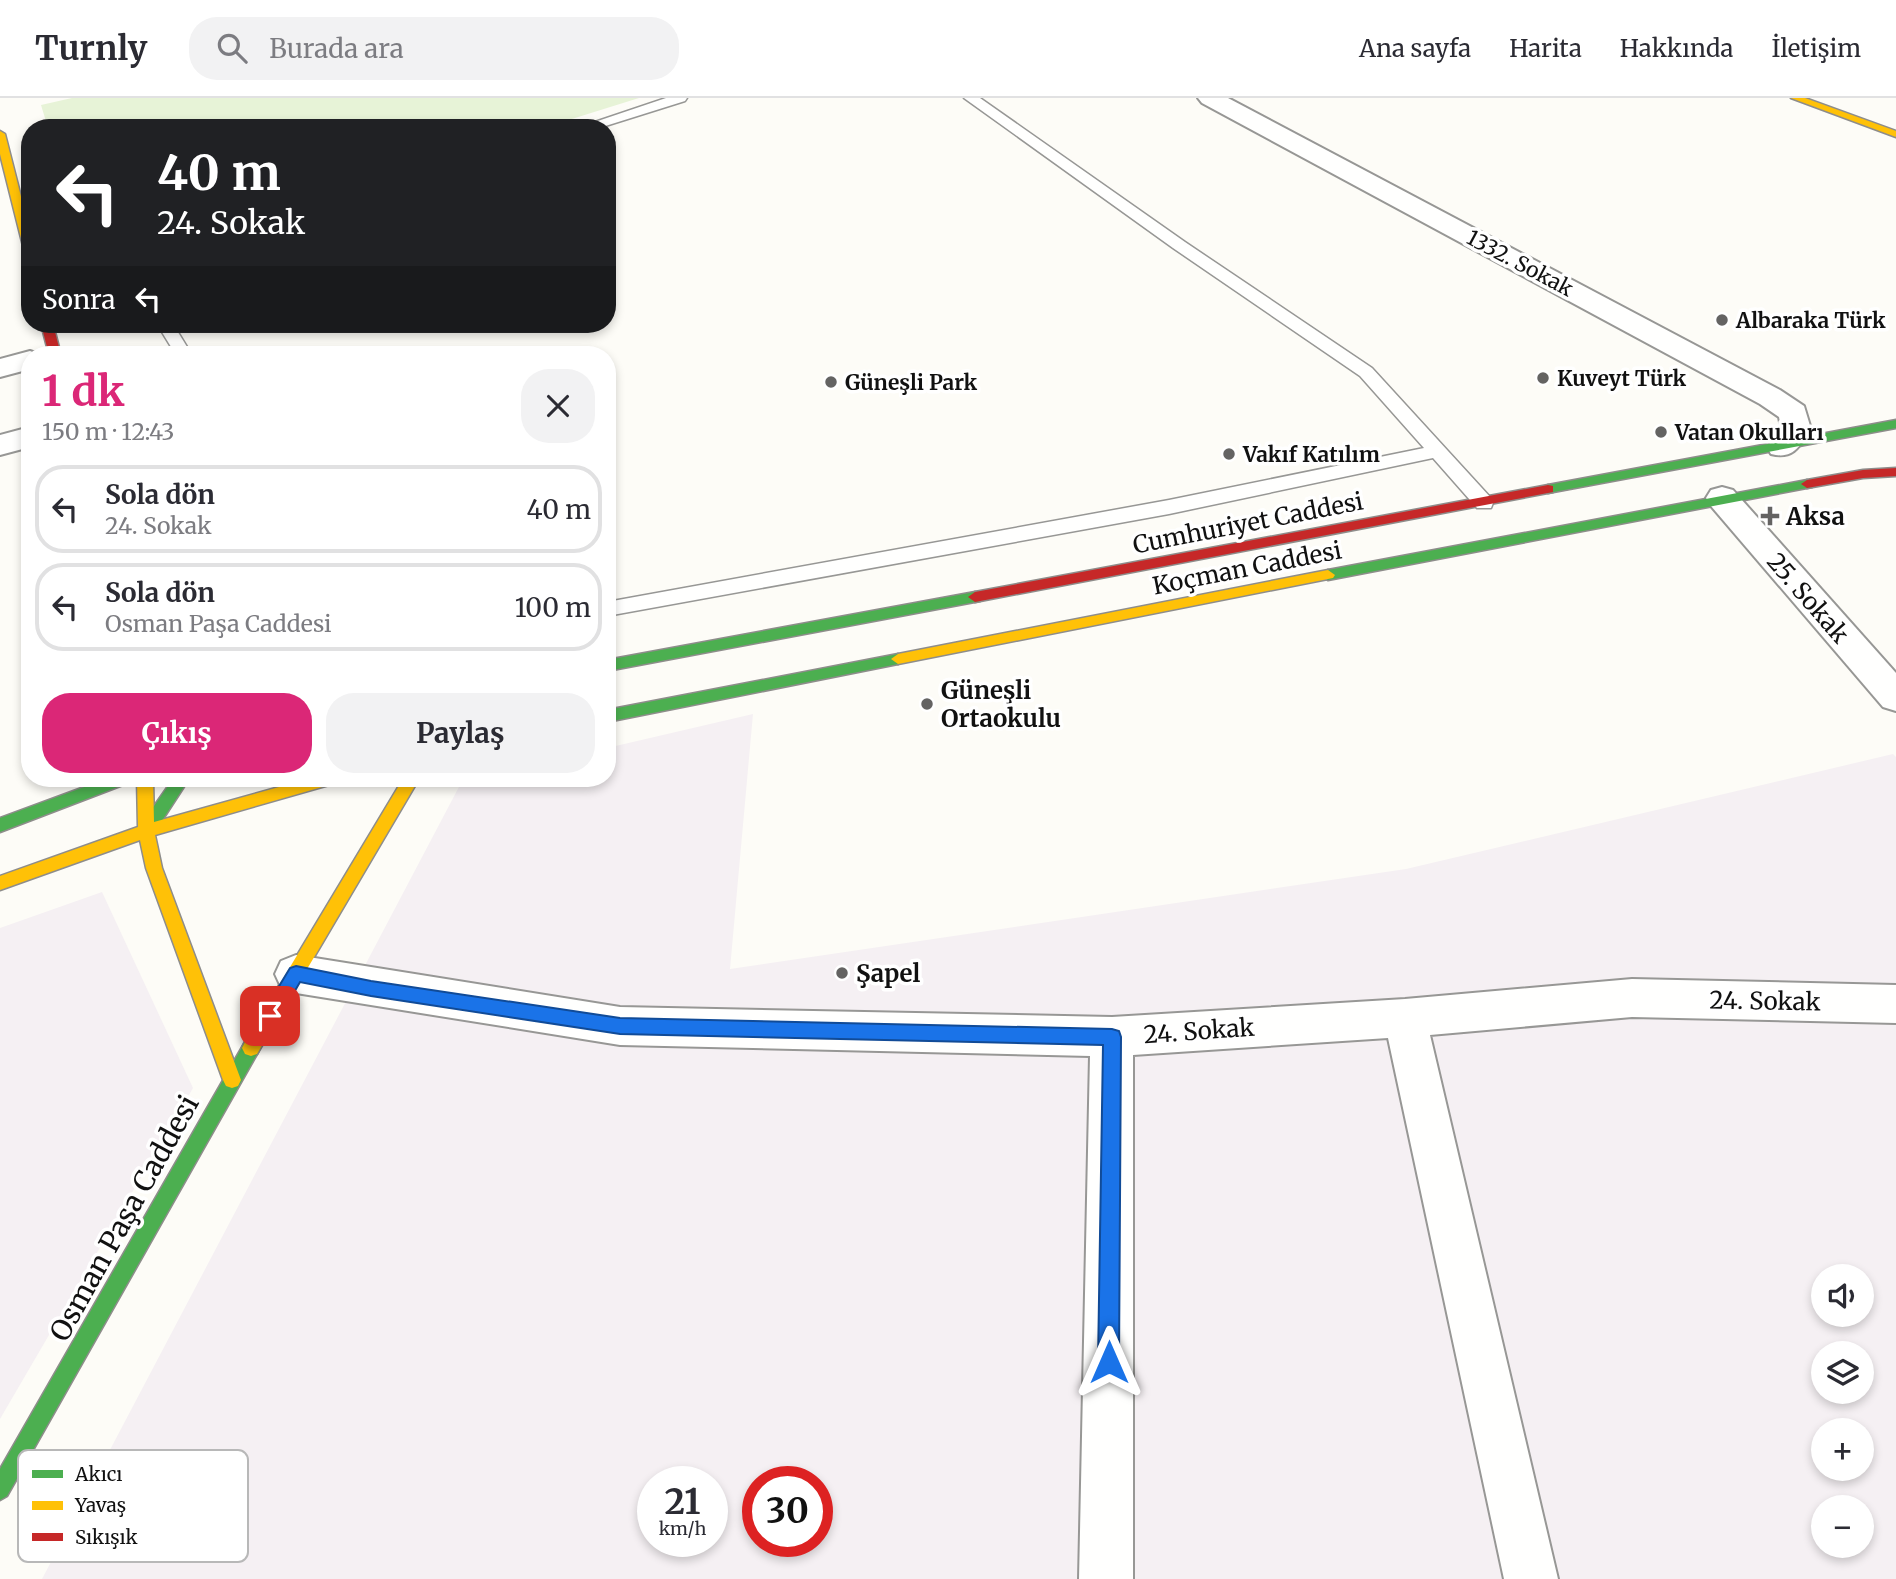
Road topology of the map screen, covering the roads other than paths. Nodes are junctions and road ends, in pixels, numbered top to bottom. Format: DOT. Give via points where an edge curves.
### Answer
graph roads {
  1 [pos="680,98"];
  2 [pos="971,98"];
  3 [pos="1210,98"];
  4 [pos="1796,98"];
  5 [pos="613,119"];
  6 [pos="0,134"];
  7 [pos="1896,134"];
  8 [pos="21,218"];
  9 [pos="21,363"];
  10 [pos="0,368"];
  11 [pos="1896,424"];
  12 [pos="21,439"];
  13 [pos="0,445"];
  14 [pos="1782,447"];
  15 [pos="1439,450"];
  16 [pos="1896,472"];
  17 [pos="1722,498"];
  18 [pos="1483,503"];
  19 [pos="616,607"];
  20 [pos="616,664"];
  21 [pos="1896,697"];
  22 [pos="616,714"];
  23 [pos="102,787"];
  24 [pos="145,787"];
  25 [pos="176,787"];
  26 [pos="302,787"];
  27 [pos="406,787"];
  28 [pos="0,825"];
  29 [pos="146,831"];
  30 [pos="0,883"];
  31 [pos="296,974"];
  32 [pos="1896,1004"];
  33 [pos="1405,1018"];
  34 [pos="1112,1037"];
  35 [pos="232,1080"];
  36 [pos="22,1450"];
  37 [pos="18,1457"];
  38 [pos="0,1489"];
  39 [pos="1106,1579"];
  40 [pos="1531,1579"];
  1 -- 5 [label="lane"];
  2 -- 15 [label="lane" via="1366,372"];
  3 -- 14 [label="street, 1332. Sokak" via="1770,397 1793,413 1796,429"];
  4 -- 7 [label="main road"];
  6 -- 8 [label="main road"];
  9 -- 10 [label="street"];
  11 -- 14 [label="main road, Cumhuriyet Caddesi"];
  12 -- 13 [label="street"];
  14 -- 18 [label="main road, Cumhuriyet Caddesi"];
  15 -- 18 [label="lane"];
  15 -- 19 [label="lane" via="1169,507"];
  16 -- 17 [label="main road, Koçman Caddesi"];
  17 -- 21 [label="street, 25. Sokak"];
  17 -- 22 [label="main road, Koçman Caddesi"];
  18 -- 20 [label="main road, Cumhuriyet Caddesi"];
  23 -- 28 [label="main road"];
  24 -- 29 [label="main road"];
  25 -- 29 [label="main road"];
  26 -- 29 [label="main road"];
  27 -- 31 [label="main road, Osman Paşa Caddesi"];
  29 -- 30 [label="main road"];
  29 -- 35 [label="main road" via="154,868"];
  31 -- 34 [label="street, 24. Sokak" via="620,1026"];
  31 -- 35 [label="main road, Osman Paşa Caddesi"];
  32 -- 33 [label="street, 24. Sokak" via="1632,998"];
  33 -- 34 [label="street, 24. Sokak"];
  33 -- 40 [label="street"];
  34 -- 39 [label="street"];
  35 -- 36 [label="main road, Osman Paşa Caddesi"];
  37 -- 38 [label="main road, Osman Paşa Caddesi"];
}
